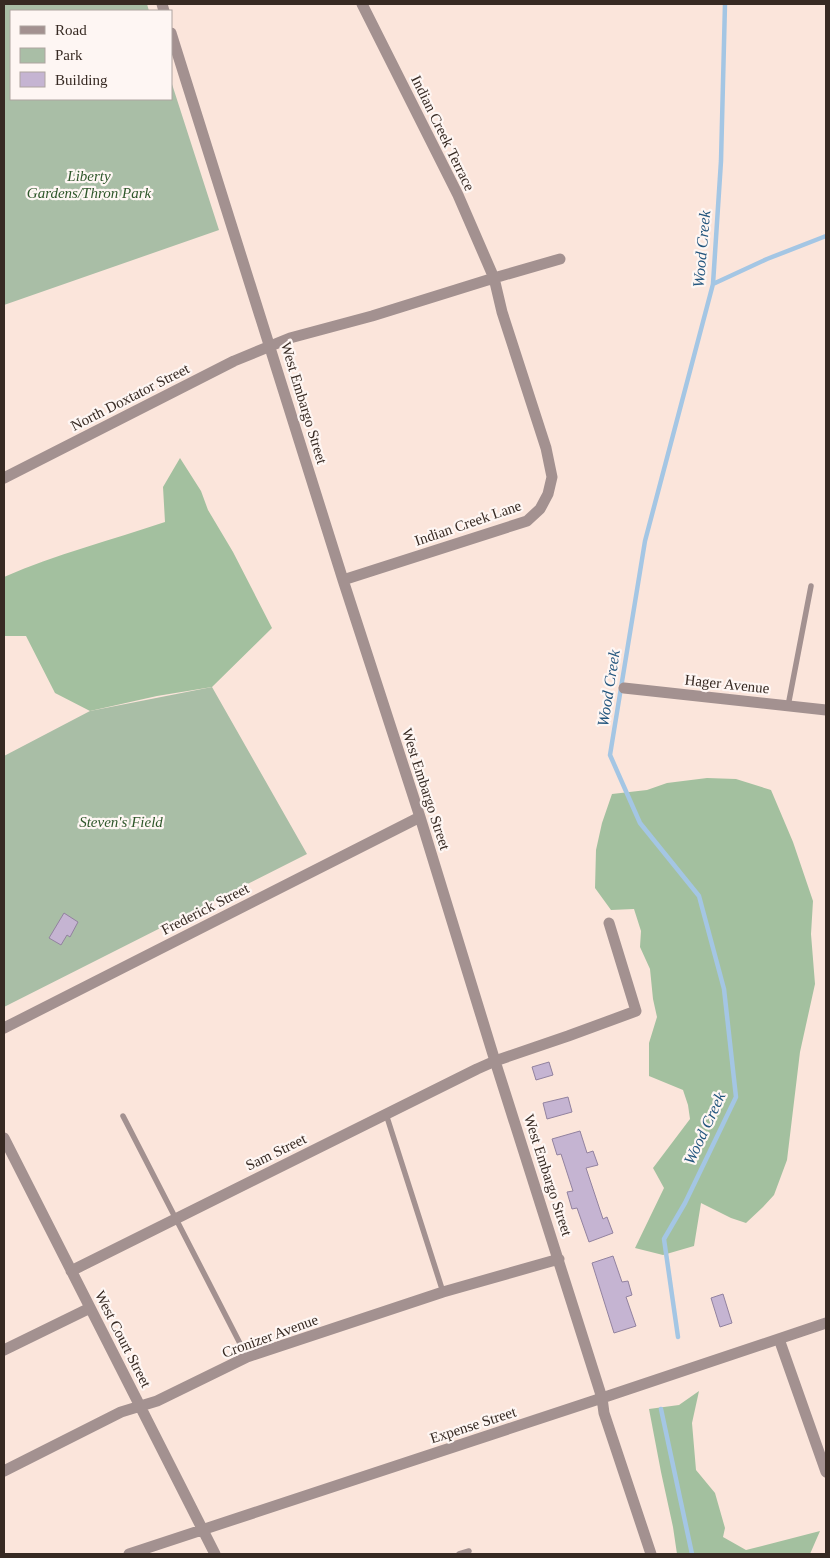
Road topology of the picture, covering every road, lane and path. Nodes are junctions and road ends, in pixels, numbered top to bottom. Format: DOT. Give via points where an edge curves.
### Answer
graph roads {
  1 [pos="362,4"];
  2 [pos="172,36"];
  3 [pos="560,259"];
  4 [pos="494,278"];
  5 [pos="270,345"];
  6 [pos="4,478"];
  7 [pos="344,580"];
  8 [pos="811,586"];
  9 [pos="624,688"];
  10 [pos="788,706"];
  11 [pos="826,710"];
  12 [pos="420,817"];
  13 [pos="609,923"];
  14 [pos="4,1028"];
  15 [pos="495,1060"];
  16 [pos="386,1114"];
  17 [pos="123,1116"];
  18 [pos="4,1138"];
  19 [pos="177,1218"];
  20 [pos="559,1259"];
  21 [pos="72,1271"];
  22 [pos="442,1292"];
  23 [pos="90,1308"];
  24 [pos="826,1322"];
  25 [pos="779,1339"];
  26 [pos="4,1350"];
  27 [pos="247,1357"];
  28 [pos="602,1398"];
  29 [pos="140,1407"];
  30 [pos="4,1471"];
  31 [pos="826,1472"];
  32 [pos="203,1530"];
  33 [pos="469,1550"];
  34 [pos="129,1554"];
  35 [pos="215,1554"];
  36 [pos="459,1554"];
  37 [pos="651,1554"];
  1 -- 4 [label="street, Indian Creek Terrace" via="458,195"];
  2 -- 5 [label="street, West Embargo Street"];
  3 -- 4 [label="street"];
  4 -- 5 [label="street"];
  4 -- 7 [label="street, Indian Creek Lane" via="546,448 552,477 548,494 540,509 527,521"];
  5 -- 6 [label="street, North Doxtator Street"];
  5 -- 7 [label="street, West Embargo Street"];
  7 -- 12 [label="street, West Embargo Street"];
  8 -- 10 [label="lane"];
  9 -- 10 [label="street, Hager Avenue"];
  10 -- 11 [label="street, Hager Avenue"];
  12 -- 14 [label="street, Frederick Street"];
  12 -- 15 [label="street, West Embargo Street"];
  13 -- 15 [label="street, Sam Street" via="636,1011"];
  15 -- 16 [label="street, Sam Street"];
  15 -- 20 [label="street, West Embargo Street"];
  16 -- 19 [label="street, Sam Street"];
  16 -- 22 [label="lane"];
  17 -- 19 [label="lane"];
  18 -- 21 [label="street, West Court Street"];
  19 -- 21 [label="street, Sam Street"];
  19 -- 27 [label="lane"];
  20 -- 22 [label="street, Cronizer Avenue"];
  20 -- 28 [label="street, West Embargo Street"];
  21 -- 23 [label="street, West Court Street"];
  22 -- 27 [label="street, Cronizer Avenue"];
  23 -- 26 [label="street"];
  23 -- 29 [label="street, West Court Street"];
  24 -- 25 [label="street, Expense Street"];
  25 -- 28 [label="street, Expense Street"];
  25 -- 31 [label="street"];
  27 -- 29 [label="street, Cronizer Avenue"];
  28 -- 32 [label="street, Expense Street"];
  28 -- 37 [label="street, West Embargo Street" via="604,1413"];
  29 -- 30 [label="street, Cronizer Avenue" via="121,1412"];
  29 -- 32 [label="street, West Court Street"];
  32 -- 34 [label="street, Expense Street"];
  32 -- 35 [label="street, West Court Street"];
  33 -- 36 [label="lane"];
}
